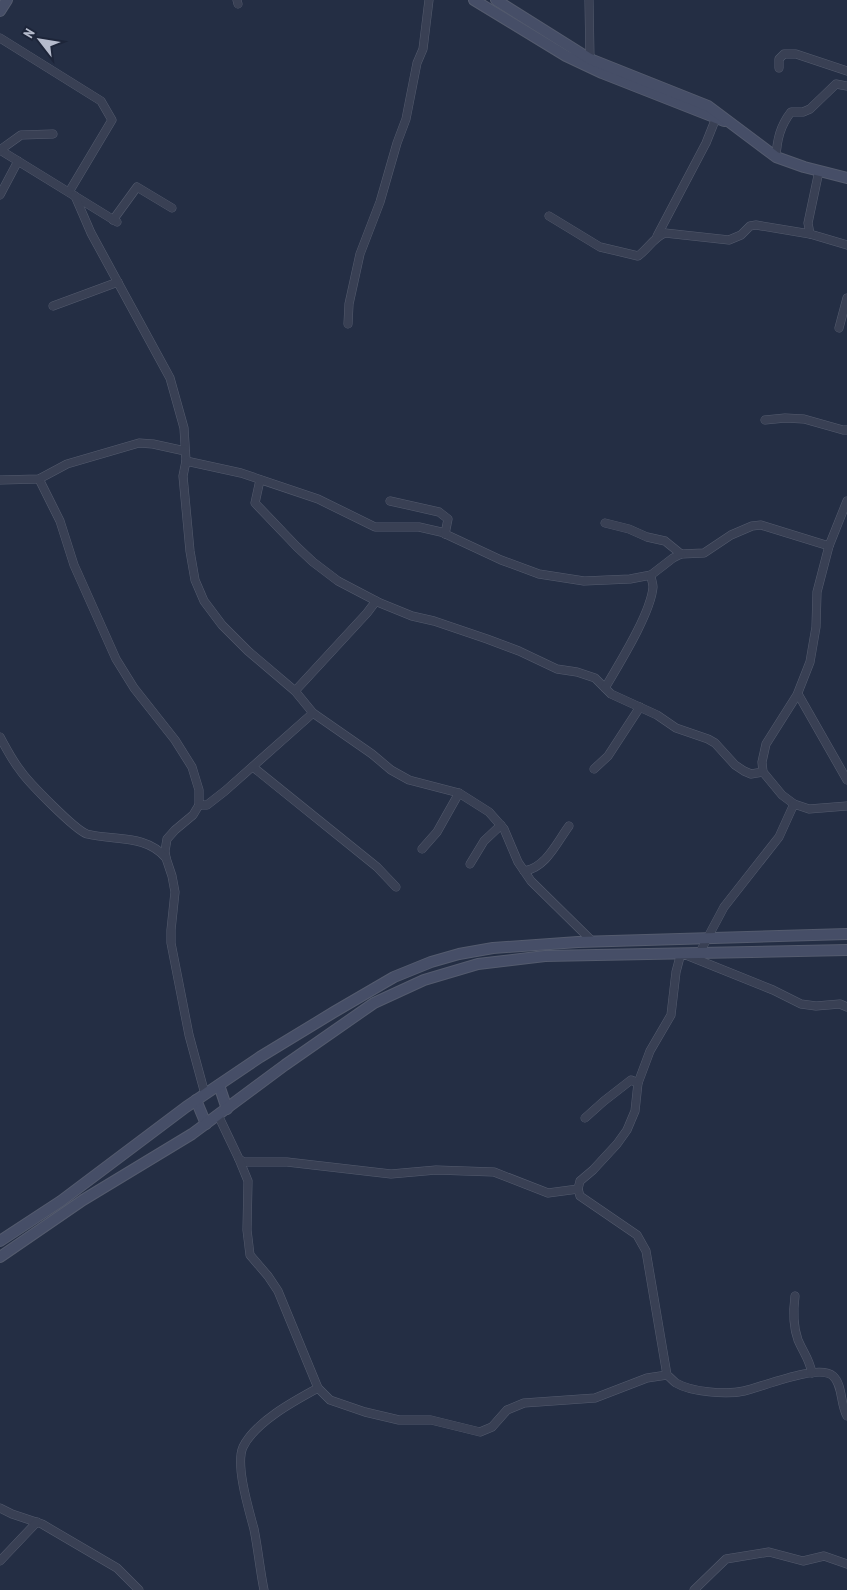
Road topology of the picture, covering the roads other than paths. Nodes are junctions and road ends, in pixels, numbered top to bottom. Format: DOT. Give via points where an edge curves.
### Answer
graph roads {
  1 [pos="8,0"];
  2 [pos="429,0"];
  3 [pos="474,0"];
  4 [pos="496,0"];
  5 [pos="589,0"];
  6 [pos="0,11"];
  7 [pos="0,38"];
  8 [pos="587,61"];
  9 [pos="779,68"];
  10 [pos="847,71"];
  11 [pos="847,86"];
  12 [pos="716,118"];
  13 [pos="732,124"];
  14 [pos="53,134"];
  15 [pos="0,150"];
  16 [pos="776,157"];
  17 [pos="18,161"];
  18 [pos="819,171"];
  19 [pos="847,178"];
  20 [pos="72,194"];
  21 [pos="0,195"];
  22 [pos="172,208"];
  23 [pos="549,216"];
  24 [pos="810,234"];
  25 [pos="657,236"];
  26 [pos="847,245"];
  27 [pos="118,282"];
  28 [pos="847,298"];
  29 [pos="53,306"];
  30 [pos="348,324"];
  31 [pos="840,328"];
  32 [pos="765,420"];
  33 [pos="847,430"];
  34 [pos="185,451"];
  35 [pos="186,461"];
  36 [pos="39,479"];
  37 [pos="0,480"];
  38 [pos="260,480"];
  39 [pos="847,500"];
  40 [pos="390,501"];
  41 [pos="604,523"];
  42 [pos="445,534"];
  43 [pos="829,546"];
  44 [pos="681,554"];
  45 [pos="650,575"];
  46 [pos="376,601"];
  47 [pos="605,688"];
  48 [pos="295,691"];
  49 [pos="798,694"];
  50 [pos="640,707"];
  51 [pos="313,713"];
  52 [pos="0,737"];
  53 [pos="253,767"];
  54 [pos="594,769"];
  55 [pos="763,772"];
  56 [pos="847,780"];
  57 [pos="459,794"];
  58 [pos="794,804"];
  59 [pos="199,805"];
  60 [pos="847,806"];
  61 [pos="501,825"];
  62 [pos="569,826"];
  63 [pos="422,849"];
  64 [pos="166,858"];
  65 [pos="470,864"];
  66 [pos="524,871"];
  67 [pos="396,887"];
  68 [pos="847,934"];
  69 [pos="707,939"];
  70 [pos="592,941"];
  71 [pos="847,950"];
  72 [pos="700,952"];
  73 [pos="681,953"];
  74 [pos="847,1007"];
  75 [pos="638,1083"];
  76 [pos="219,1085"];
  77 [pos="205,1094"];
  78 [pos="196,1100"];
  79 [pos="227,1109"];
  80 [pos="218,1115"];
  81 [pos="585,1118"];
  82 [pos="206,1124"];
  83 [pos="239,1159"];
  84 [pos="578,1189"];
  85 [pos="0,1241"];
  86 [pos="0,1257"];
  87 [pos="795,1296"];
  88 [pos="812,1374"];
  89 [pos="667,1375"];
  90 [pos="318,1388"];
  91 [pos="847,1416"];
  92 [pos="0,1508"];
  93 [pos="37,1522"];
  94 [pos="0,1561"];
  95 [pos="847,1564"];
  96 [pos="139,1590"];
  97 [pos="264,1590"];
  98 [pos="694,1590"];
  1 -- 6 [label="main road"];
  2 -- 30 [label="street" via="423,49 417,63 406,119 360,254"];
  3 -- 8 [label="main road" via="566,56"];
  4 -- 8 [label="main road"];
  5 -- 8 [label="street"];
  7 -- 20 [label="street" via="101,101 112,120"];
  8 -- 12 [label="main road"];
  8 -- 13 [label="main road" via="708,106"];
  9 -- 10 [label="street" via="779,59 784,54 796,54"];
  11 -- 16 [label="street" via="836,84 810,109 791,112 778,138"];
  12 -- 13 [label="main road"];
  12 -- 25 [label="street"];
  13 -- 16 [label="main road"];
  14 -- 15 [label="street" via="21,135"];
  15 -- 17 [label="street"];
  16 -- 18 [label="main road"];
  17 -- 20 [label="street"];
  17 -- 21 [label="street"];
  18 -- 19 [label="main road"];
  18 -- 24 [label="street" via="808,223"];
  20 -- 22 [label="street" via="115,221 137,187"];
  20 -- 27 [label="street"];
  23 -- 25 [label="street" via="600,247 638,256"];
  24 -- 25 [label="street" via="750,226 729,240 665,232"];
  24 -- 26 [label="street"];
  27 -- 29 [label="street"];
  27 -- 34 [label="street" via="170,378 184,428"];
  28 -- 31 [label="street"];
  32 -- 33 [label="street" via="804,419"];
  34 -- 35 [label="street"];
  34 -- 36 [label="street" via="139,443 67,464"];
  35 -- 38 [label="street"];
  35 -- 48 [label="street" via="183,476 190,551 195,580 204,601 248,651"];
  36 -- 37 [label="street"];
  36 -- 59 [label="street" via="60,521 74,565 116,659 192,767 199,790"];
  38 -- 42 [label="street" via="318,500 375,527 419,527"];
  38 -- 46 [label="street" via="255,503 313,562 338,581"];
  39 -- 43 [label="street"];
  40 -- 42 [label="street" via="439,512 448,519"];
  41 -- 44 [label="street" via="665,541"];
  42 -- 45 [label="street" via="539,574 584,581"];
  43 -- 44 [label="street" via="752,526 704,553"];
  43 -- 49 [label="street" via="817,592 816,628 810,662"];
  44 -- 45 [label="street"];
  45 -- 47 [label="street" via="653,586 648,606"];
  46 -- 47 [label="street" via="520,651 557,669 595,678"];
  46 -- 48 [label="street"];
  47 -- 50 [label="street"];
  48 -- 51 [label="street"];
  49 -- 55 [label="street" via="766,744"];
  49 -- 56 [label="street"];
  50 -- 54 [label="street" via="608,756"];
  50 -- 55 [label="street" via="676,728 715,743 744,771 751,774"];
  51 -- 53 [label="street"];
  51 -- 57 [label="street" via="409,780"];
  52 -- 64 [label="street" via="29,781 85,833 138,841 161,852"];
  53 -- 59 [label="street" via="207,805"];
  53 -- 67 [label="street" via="377,866"];
  55 -- 58 [label="street"];
  57 -- 61 [label="street" via="489,812"];
  57 -- 63 [label="street" via="437,832"];
  58 -- 60 [label="street" via="809,808"];
  58 -- 69 [label="street" via="779,837 724,907"];
  59 -- 64 [label="street" via="167,839"];
  61 -- 65 [label="street" via="484,841"];
  61 -- 66 [label="street"];
  62 -- 66 [label="street" via="542,863"];
  64 -- 77 [label="street" via="175,892 171,943 189,1035"];
  66 -- 70 [label="street" via="539,891"];
  68 -- 69 [label="main road"];
  69 -- 70 [label="main road"];
  69 -- 72 [label="street"];
  70 -- 76 [label="main road" via="493,948 431,962 394,977"];
  71 -- 72 [label="main road"];
  72 -- 73 [label="main road"];
  73 -- 74 [label="street" via="801,1004 840,1004"];
  73 -- 75 [label="street" via="670,1015 650,1051"];
  73 -- 79 [label="main road" via="545,956 478,964 424,980 374,1003"];
  75 -- 81 [label="street" via="631,1080"];
  75 -- 84 [label="street" via="635,1111 626,1130 617,1144 580,1181"];
  76 -- 77 [label="main road"];
  76 -- 79 [label="main road"];
  77 -- 78 [label="main road"];
  78 -- 82 [label="main road"];
  78 -- 85 [label="main road" via="61,1201"];
  79 -- 80 [label="main road"];
  80 -- 82 [label="main road"];
  80 -- 83 [label="street"];
  82 -- 86 [label="main road" via="83,1200"];
  83 -- 84 [label="street" via="391,1174 436,1170 494,1172 548,1194"];
  83 -- 90 [label="street" via="248,1181 250,1255 278,1291"];
  84 -- 89 [label="street" via="580,1196 637,1235 646,1251"];
  87 -- 88 [label="street" via="794,1320"];
  88 -- 89 [label="street" via="791,1376 742,1391 712,1393 676,1383"];
  88 -- 91 [label="street" via="832,1374 838,1381"];
  89 -- 90 [label="street" via="647,1378 595,1398 524,1403 507,1410 492,1427 480,1432 431,1420 398,1420 365,1412 330,1400"];
  90 -- 97 [label="street" via="283,1408 254,1432 243,1448 243,1480"];
  92 -- 93 [label="street"];
  93 -- 94 [label="street"];
  93 -- 96 [label="street" via="117,1568"];
  95 -- 98 [label="street" via="824,1556 803,1561 769,1552 726,1559"];
}
